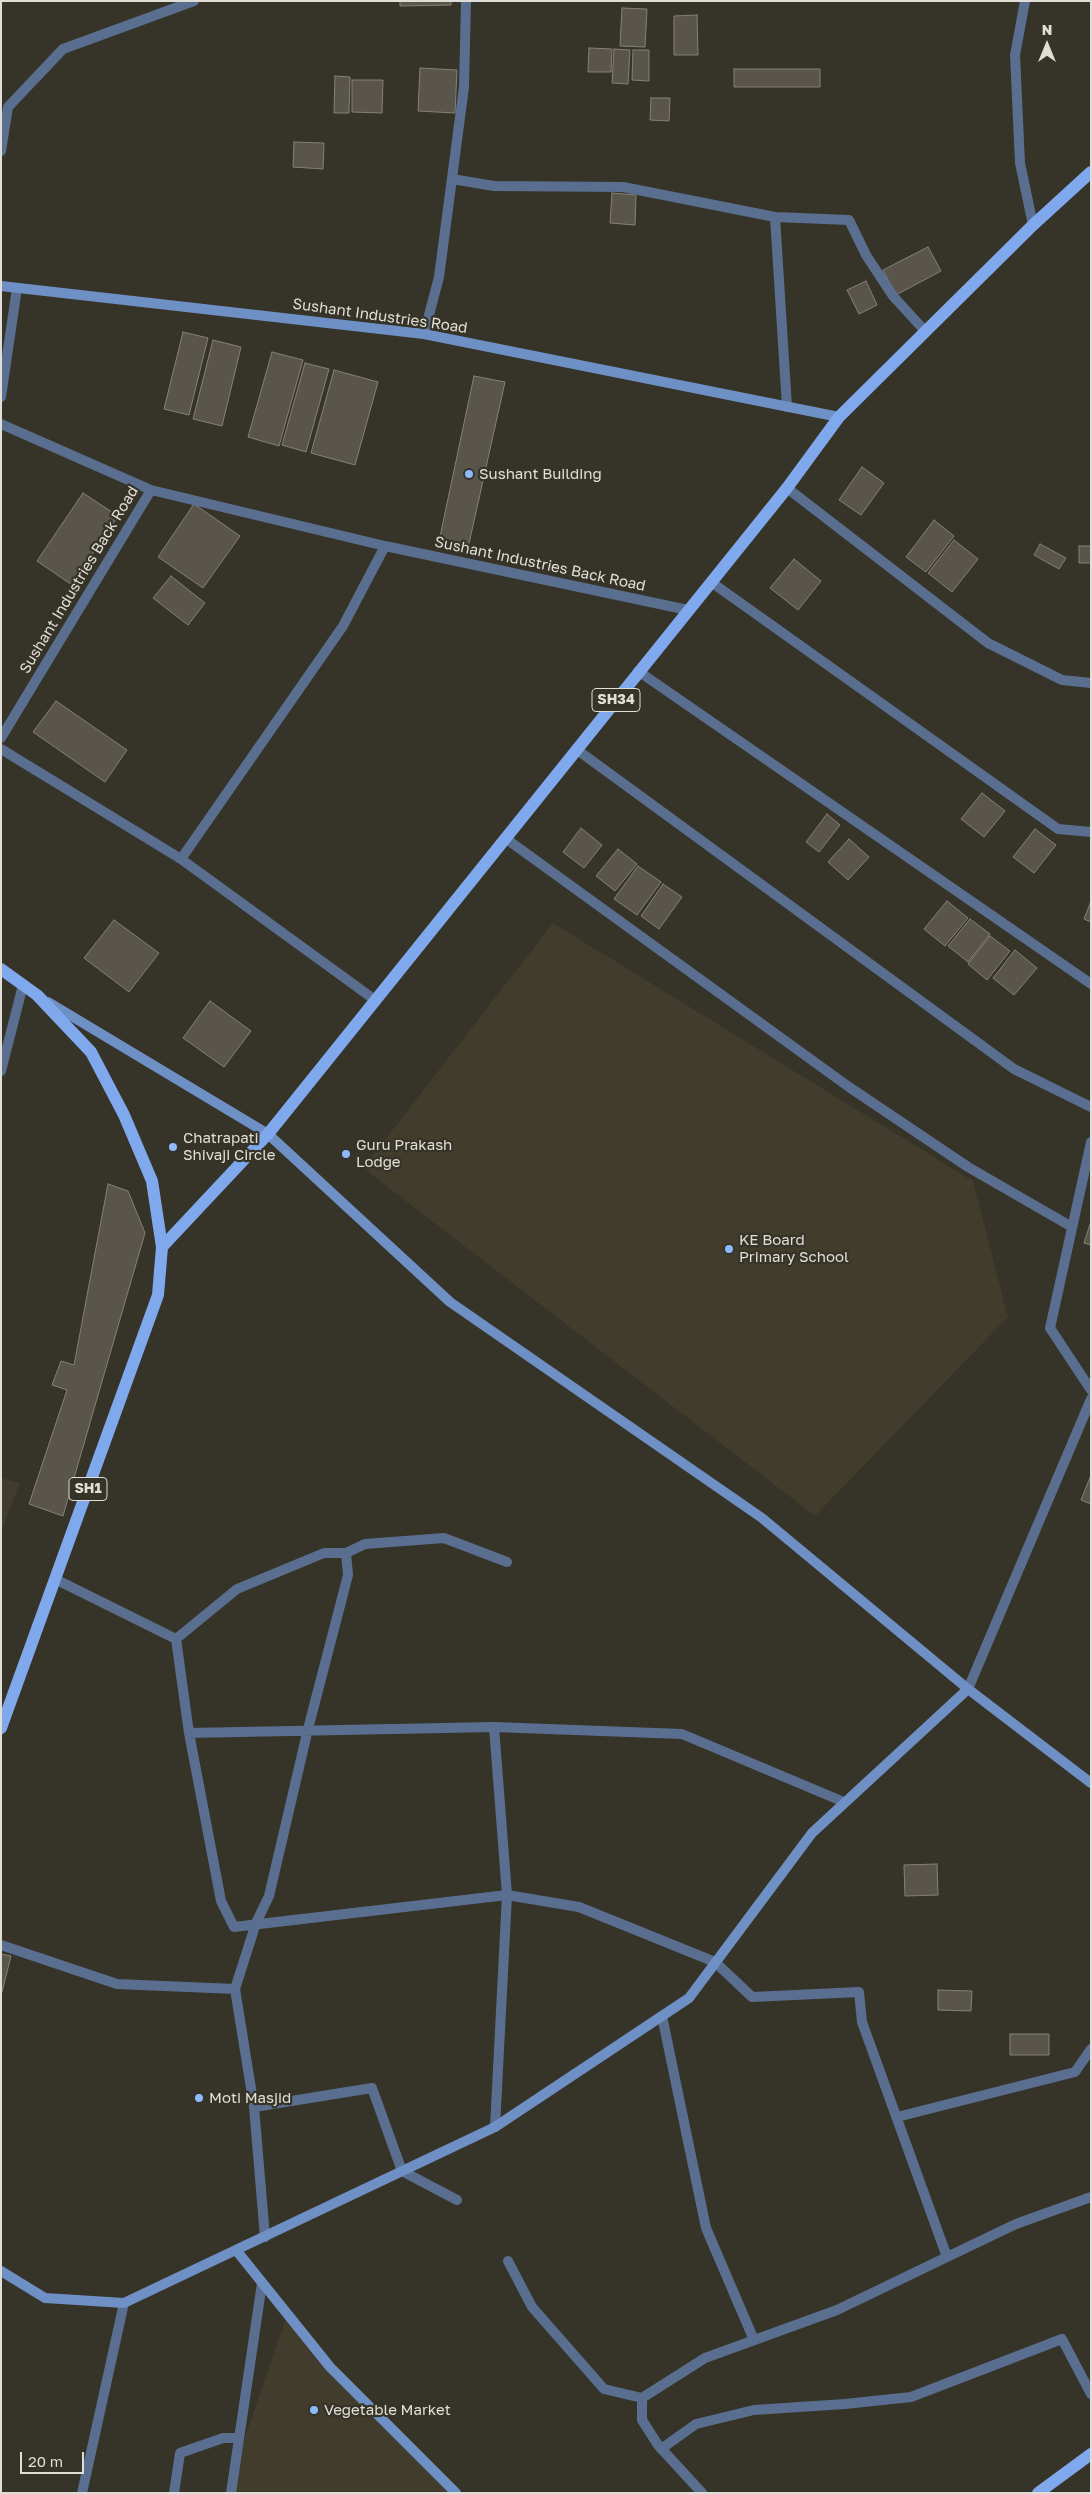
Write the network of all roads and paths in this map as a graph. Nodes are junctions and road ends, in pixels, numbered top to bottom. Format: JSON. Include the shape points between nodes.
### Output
{"nodes":[{"id":1,"x":194,"y":1,"type":"edge"},
{"id":2,"x":466,"y":1,"type":"edge"},
{"id":3,"x":1025,"y":1,"type":"edge"},
{"id":4,"x":1,"y":151,"type":"edge"},
{"id":5,"x":1091,"y":172,"type":"edge"},
{"id":6,"x":452,"y":179,"type":"junction"},
{"id":7,"x":775,"y":218,"type":"junction"},
{"id":8,"x":1033,"y":225,"type":"junction"},
{"id":9,"x":1,"y":286,"type":"edge"},
{"id":10,"x":17,"y":288,"type":"junction"},
{"id":11,"x":925,"y":331,"type":"junction"},
{"id":12,"x":424,"y":334,"type":"junction"},
{"id":13,"x":1,"y":397,"type":"edge"},
{"id":14,"x":787,"y":407,"type":"junction"},
{"id":15,"x":839,"y":417,"type":"junction"},
{"id":16,"x":1,"y":424,"type":"edge"},
{"id":17,"x":787,"y":488,"type":"junction"},
{"id":18,"x":151,"y":490,"type":"junction"},
{"id":19,"x":385,"y":546,"type":"junction"},
{"id":20,"x":711,"y":582,"type":"junction"},
{"id":21,"x":688,"y":610,"type":"junction"},
{"id":22,"x":638,"y":671,"type":"junction"},
{"id":23,"x":1091,"y":683,"type":"edge"},
{"id":24,"x":1,"y":738,"type":"edge"},
{"id":25,"x":1,"y":749,"type":"edge"},
{"id":26,"x":576,"y":749,"type":"junction"},
{"id":27,"x":1091,"y":832,"type":"edge"},
{"id":28,"x":505,"y":838,"type":"junction"},
{"id":29,"x":181,"y":859,"type":"junction"},
{"id":30,"x":1,"y":969,"type":"edge"},
{"id":31,"x":1091,"y":984,"type":"edge"},
{"id":32,"x":23,"y":985,"type":"junction"},
{"id":33,"x":37,"y":995,"type":"junction"},
{"id":34,"x":375,"y":1000,"type":"junction"},
{"id":35,"x":1,"y":1071,"type":"edge"},
{"id":36,"x":1091,"y":1107,"type":"edge"},
{"id":37,"x":268,"y":1134,"type":"junction"},
{"id":38,"x":1091,"y":1142,"type":"edge"},
{"id":39,"x":1072,"y":1227,"type":"junction"},
{"id":40,"x":162,"y":1247,"type":"junction"},
{"id":41,"x":1091,"y":1390,"type":"edge"},
{"id":42,"x":1091,"y":1399,"type":"edge"},
{"id":43,"x":346,"y":1553,"type":"junction"},
{"id":44,"x":507,"y":1562,"type":"dead end"},
{"id":45,"x":55,"y":1579,"type":"junction"},
{"id":46,"x":176,"y":1639,"type":"junction"},
{"id":47,"x":968,"y":1689,"type":"junction"},
{"id":48,"x":494,"y":1727,"type":"junction"},
{"id":49,"x":1,"y":1728,"type":"edge"},
{"id":50,"x":308,"y":1729,"type":"junction"},
{"id":51,"x":189,"y":1732,"type":"junction"},
{"id":52,"x":1091,"y":1782,"type":"edge"},
{"id":53,"x":844,"y":1802,"type":"junction"},
{"id":54,"x":507,"y":1895,"type":"junction"},
{"id":55,"x":256,"y":1923,"type":"junction"},
{"id":56,"x":1,"y":1945,"type":"edge"},
{"id":57,"x":715,"y":1962,"type":"junction"},
{"id":58,"x":235,"y":1989,"type":"junction"},
{"id":59,"x":662,"y":2016,"type":"junction"},
{"id":60,"x":1091,"y":2050,"type":"edge"},
{"id":61,"x":254,"y":2107,"type":"junction"},
{"id":62,"x":897,"y":2117,"type":"junction"},
{"id":63,"x":495,"y":2126,"type":"junction"},
{"id":64,"x":402,"y":2171,"type":"junction"},
{"id":65,"x":1091,"y":2197,"type":"edge"},
{"id":66,"x":457,"y":2200,"type":"dead end"},
{"id":67,"x":265,"y":2236,"type":"junction"},
{"id":68,"x":236,"y":2250,"type":"junction"},
{"id":69,"x":947,"y":2257,"type":"junction"},
{"id":70,"x":508,"y":2261,"type":"dead end"},
{"id":71,"x":1,"y":2271,"type":"edge"},
{"id":72,"x":262,"y":2283,"type":"junction"},
{"id":73,"x":124,"y":2303,"type":"junction"},
{"id":74,"x":754,"y":2340,"type":"junction"},
{"id":75,"x":1091,"y":2394,"type":"edge"},
{"id":76,"x":642,"y":2398,"type":"junction"},
{"id":77,"x":239,"y":2438,"type":"junction"},
{"id":78,"x":661,"y":2449,"type":"junction"},
{"id":79,"x":1091,"y":2454,"type":"edge"},
{"id":80,"x":82,"y":2493,"type":"edge"},
{"id":81,"x":174,"y":2493,"type":"edge"},
{"id":82,"x":231,"y":2493,"type":"edge"},
{"id":83,"x":456,"y":2493,"type":"edge"},
{"id":84,"x":702,"y":2493,"type":"edge"},
{"id":85,"x":1038,"y":2493,"type":"edge"}],
"edges":[{"from":1,"to":4,"type":"street","via":[[63,49],[8,107]]},
{"from":2,"to":6,"type":"street","via":[[464,87]]},
{"from":3,"to":8,"type":"street","via":[[1015,55],[1020,162]]},
{"from":5,"to":8,"type":"main road","number":"SH34"},
{"from":6,"to":7,"type":"street","via":[[494,186],[623,187]]},
{"from":6,"to":12,"type":"street","via":[[439,277]]},
{"from":7,"to":11,"type":"street","via":[[849,220],[866,255],[893,296]]},
{"from":7,"to":14,"type":"street"},
{"from":8,"to":11,"type":"main road","number":"SH34"},
{"from":9,"to":10,"type":"street","name":"Sushant Industries Road"},
{"from":10,"to":12,"type":"street","name":"Sushant Industries Road"},
{"from":10,"to":13,"type":"street"},
{"from":11,"to":15,"type":"main road","number":"SH34"},
{"from":12,"to":14,"type":"street","name":"Sushant Industries Road"},
{"from":14,"to":15,"type":"street","name":"Sushant Industries Road"},
{"from":15,"to":17,"type":"main road","number":"SH34"},
{"from":16,"to":18,"type":"street"},
{"from":17,"to":20,"type":"main road","number":"SH34"},
{"from":17,"to":23,"type":"street","via":[[988,643],[1062,680]]},
{"from":18,"to":19,"type":"street","name":"Sushant Industries Back Road"},
{"from":18,"to":24,"type":"street","name":"Sushant Industries Back Road"},
{"from":19,"to":21,"type":"street","name":"Sushant Industries Back Road"},
{"from":19,"to":29,"type":"street","via":[[343,626]]},
{"from":20,"to":21,"type":"main road","number":"SH34"},
{"from":20,"to":27,"type":"street","via":[[1058,829]]},
{"from":21,"to":22,"type":"main road","number":"SH34"},
{"from":22,"to":26,"type":"main road","number":"SH34"},
{"from":22,"to":31,"type":"street"},
{"from":25,"to":29,"type":"street"},
{"from":26,"to":28,"type":"main road","number":"SH34"},
{"from":26,"to":36,"type":"street","via":[[1014,1069]]},
{"from":28,"to":34,"type":"main road","number":"SH34"},
{"from":28,"to":39,"type":"street","via":[[849,1087],[968,1167]]},
{"from":29,"to":34,"type":"street"},
{"from":30,"to":32,"type":"main road","number":"SH1"},
{"from":32,"to":33,"type":"main road","number":"SH1"},
{"from":32,"to":35,"type":"street"},
{"from":33,"to":37,"type":"street"},
{"from":33,"to":40,"type":"main road","number":"SH1","via":[[91,1052],[124,1116],[152,1181]]},
{"from":34,"to":37,"type":"main road","number":"SH34"},
{"from":37,"to":40,"type":"main road","number":"SH34"},
{"from":37,"to":47,"type":"street","via":[[450,1302],[762,1518]]},
{"from":38,"to":39,"type":"street"},
{"from":39,"to":41,"type":"street","via":[[1050,1328]]},
{"from":40,"to":45,"type":"main road","number":"SH1","via":[[158,1295]]},
{"from":42,"to":47,"type":"street"},
{"from":43,"to":44,"type":"street","via":[[365,1544],[444,1538]]},
{"from":43,"to":46,"type":"street","via":[[324,1553],[237,1589]]},
{"from":43,"to":50,"type":"street","via":[[348,1575]]},
{"from":45,"to":46,"type":"street"},
{"from":45,"to":49,"type":"main road","number":"SH1"},
{"from":46,"to":51,"type":"street"},
{"from":47,"to":52,"type":"street"},
{"from":47,"to":53,"type":"street"},
{"from":48,"to":50,"type":"street"},
{"from":48,"to":53,"type":"street","via":[[682,1734]]},
{"from":48,"to":54,"type":"street"},
{"from":50,"to":51,"type":"street"},
{"from":50,"to":55,"type":"street","via":[[269,1896]]},
{"from":51,"to":55,"type":"street","via":[[221,1901],[234,1927]]},
{"from":53,"to":57,"type":"street","via":[[812,1832]]},
{"from":54,"to":55,"type":"street"},
{"from":54,"to":57,"type":"street","via":[[578,1907]]},
{"from":54,"to":63,"type":"street"},
{"from":55,"to":58,"type":"street"},
{"from":56,"to":58,"type":"street","via":[[117,1984]]},
{"from":57,"to":59,"type":"street","via":[[689,1998]]},
{"from":57,"to":62,"type":"street","via":[[752,1997],[859,1992],[862,2022]]},
{"from":58,"to":61,"type":"street"},
{"from":59,"to":63,"type":"street"},
{"from":59,"to":74,"type":"street","via":[[706,2228]]},
{"from":60,"to":62,"type":"street","via":[[1074,2072]]},
{"from":61,"to":64,"type":"street","via":[[372,2088]]},
{"from":61,"to":67,"type":"street"},
{"from":62,"to":69,"type":"street"},
{"from":63,"to":64,"type":"street"},
{"from":64,"to":66,"type":"street"},
{"from":64,"to":67,"type":"street"},
{"from":65,"to":69,"type":"street","via":[[1016,2224]]},
{"from":67,"to":68,"type":"street"},
{"from":68,"to":72,"type":"street"},
{"from":68,"to":73,"type":"street"},
{"from":69,"to":74,"type":"street","via":[[836,2310]]},
{"from":70,"to":76,"type":"street","via":[[532,2307],[604,2389]]},
{"from":71,"to":73,"type":"street","via":[[45,2298]]},
{"from":72,"to":77,"type":"street"},
{"from":72,"to":83,"type":"street","via":[[330,2367]]},
{"from":73,"to":80,"type":"street"},
{"from":74,"to":76,"type":"street","via":[[706,2358]]},
{"from":75,"to":78,"type":"street","via":[[1062,2339],[911,2397],[754,2410],[696,2424]]},
{"from":76,"to":78,"type":"street","via":[[642,2420]]},
{"from":77,"to":81,"type":"street","via":[[222,2438],[180,2453]]},
{"from":77,"to":82,"type":"street"},
{"from":78,"to":84,"type":"street"},
{"from":79,"to":85,"type":"main road"}]}
